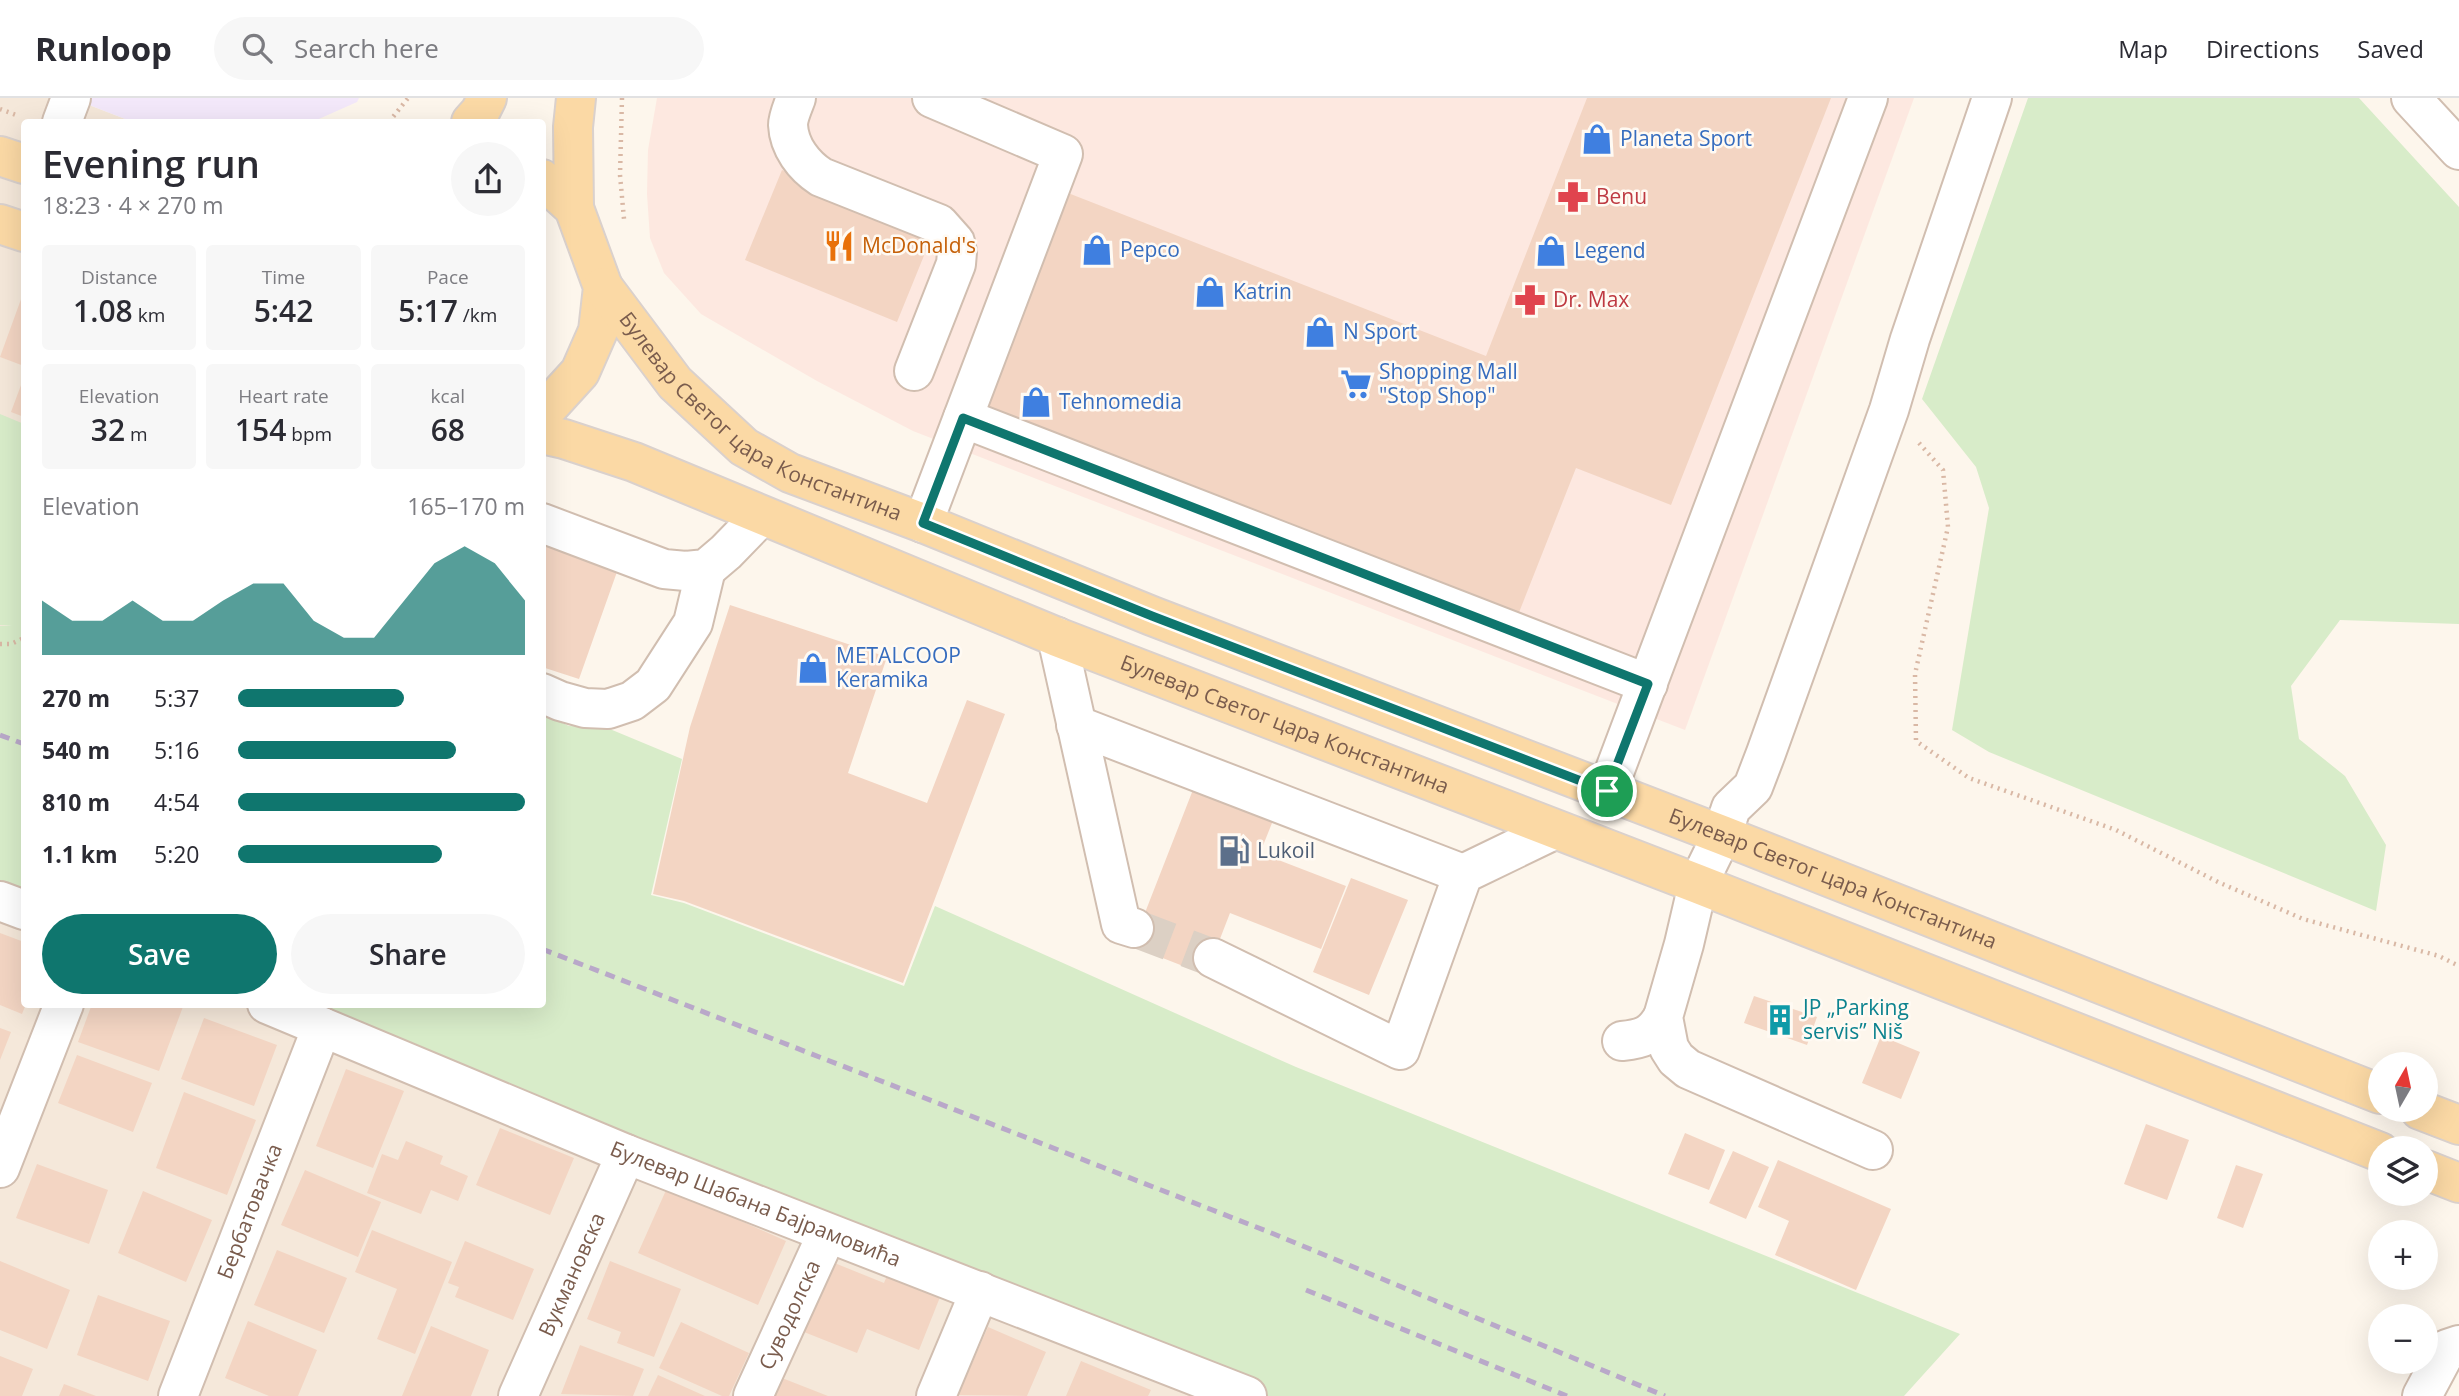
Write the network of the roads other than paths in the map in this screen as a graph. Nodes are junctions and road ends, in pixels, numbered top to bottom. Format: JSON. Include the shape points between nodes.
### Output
{"nodes":[{"id":1,"x":71,"y":98,"type":"edge"},
{"id":2,"x":487,"y":98,"type":"edge"},
{"id":3,"x":576,"y":98,"type":"edge"},
{"id":4,"x":932,"y":98,"type":"edge"},
{"id":5,"x":1868,"y":98,"type":"edge"},
{"id":6,"x":1993,"y":98,"type":"edge"},
{"id":7,"x":2411,"y":98,"type":"edge"},
{"id":8,"x":792,"y":111,"type":"edge"},
{"id":9,"x":63,"y":119,"type":"edge"},
{"id":10,"x":474,"y":119,"type":"edge"},
{"id":11,"x":2459,"y":150,"type":"edge"},
{"id":12,"x":0,"y":156,"type":"edge"},
{"id":13,"x":21,"y":163,"type":"edge"},
{"id":14,"x":546,"y":183,"type":"edge"},
{"id":15,"x":574,"y":208,"type":"junction"},
{"id":16,"x":0,"y":224,"type":"edge"},
{"id":17,"x":21,"y":231,"type":"edge"},
{"id":18,"x":603,"y":287,"type":"junction"},
{"id":19,"x":914,"y":371,"type":"dead end"},
{"id":20,"x":546,"y":408,"type":"edge"},
{"id":21,"x":963,"y":418,"type":"junction"},
{"id":22,"x":546,"y":435,"type":"edge"},
{"id":23,"x":761,"y":516,"type":"junction"},
{"id":24,"x":923,"y":523,"type":"junction"},
{"id":25,"x":546,"y":525,"type":"edge"},
{"id":26,"x":706,"y":569,"type":"junction"},
{"id":27,"x":1056,"y":636,"type":"junction"},
{"id":28,"x":1648,"y":684,"type":"junction"},
{"id":29,"x":546,"y":696,"type":"edge"},
{"id":30,"x":1076,"y":724,"type":"junction"},
{"id":31,"x":1607,"y":791,"type":"junction"},
{"id":32,"x":1554,"y":830,"type":"junction"},
{"id":33,"x":1722,"y":835,"type":"junction"},
{"id":34,"x":1463,"y":874,"type":"junction"},
{"id":35,"x":1698,"y":884,"type":"junction"},
{"id":36,"x":0,"y":901,"type":"edge"},
{"id":37,"x":21,"y":909,"type":"edge"},
{"id":38,"x":1134,"y":928,"type":"tunnel mouth"},
{"id":39,"x":1213,"y":958,"type":"tunnel mouth"},
{"id":40,"x":62,"y":1008,"type":"edge"},
{"id":41,"x":277,"y":1008,"type":"edge"},
{"id":42,"x":1663,"y":1017,"type":"junction"},
{"id":43,"x":322,"y":1027,"type":"junction"},
{"id":44,"x":1622,"y":1041,"type":"dead end"},
{"id":45,"x":2368,"y":1089,"type":"edge"},
{"id":46,"x":2438,"y":1117,"type":"edge"},
{"id":47,"x":2459,"y":1125,"type":"edge"},
{"id":48,"x":2368,"y":1147,"type":"edge"},
{"id":49,"x":1873,"y":1150,"type":"dead end"},
{"id":50,"x":626,"y":1154,"type":"junction"},
{"id":51,"x":0,"y":1168,"type":"edge"},
{"id":52,"x":2438,"y":1175,"type":"edge"},
{"id":53,"x":2459,"y":1183,"type":"edge"},
{"id":54,"x":827,"y":1234,"type":"junction"},
{"id":55,"x":980,"y":1291,"type":"junction"},
{"id":56,"x":2459,"y":1345,"type":"edge"},
{"id":57,"x":178,"y":1396,"type":"edge"},
{"id":58,"x":517,"y":1396,"type":"edge"},
{"id":59,"x":753,"y":1396,"type":"edge"},
{"id":60,"x":936,"y":1396,"type":"edge"},
{"id":61,"x":1247,"y":1396,"type":"edge"},
{"id":62,"x":2422,"y":1396,"type":"edge"}],
"edges":[{"from":1,"to":9,"type":"street"},
{"from":2,"to":10,"type":"main road"},
{"from":3,"to":15,"type":"main road"},
{"from":4,"to":21,"type":"street","via":[[1063,154]]},
{"from":5,"to":28,"type":"street"},
{"from":6,"to":33,"type":"street","via":[[1889,410],[1766,753],[1753,787],[1731,808]]},
{"from":7,"to":11,"type":"street"},
{"from":8,"to":19,"type":"street","via":[[798,154],[812,171],[939,224],[955,242],[956,264]]},
{"from":12,"to":13,"type":"main road"},
{"from":14,"to":15,"type":"main road"},
{"from":15,"to":18,"type":"main road"},
{"from":16,"to":17,"type":"main road"},
{"from":18,"to":20,"type":"main road","via":[[598,331],[580,372]]},
{"from":18,"to":24,"type":"main road","name":"Булевар Светог цара Константина","via":[[667,374],[744,447],[790,473]]},
{"from":21,"to":24,"type":"street"},
{"from":21,"to":28,"type":"street"},
{"from":22,"to":23,"type":"main road","name":"Булевар Светог цара Константина","via":[[634,462]]},
{"from":23,"to":26,"type":"street"},
{"from":23,"to":27,"type":"main road","name":"Булевар Светог цара Константина"},
{"from":24,"to":31,"type":"main road","name":"Булевар Светог цара Константина"},
{"from":25,"to":26,"type":"street","via":[[664,569]]},
{"from":26,"to":29,"type":"street","via":[[692,623],[653,685],[632,701],[608,709],[585,708]]},
{"from":27,"to":30,"type":"street"},
{"from":27,"to":32,"type":"main road","name":"Булевар Светог цара Константина"},
{"from":28,"to":31,"type":"street"},
{"from":30,"to":34,"type":"street"},
{"from":30,"to":38,"type":"street","via":[[1121,924]]},
{"from":31,"to":33,"type":"main road","name":"Булевар Светог цара Константина"},
{"from":32,"to":34,"type":"street"},
{"from":32,"to":35,"type":"main road","name":"Булевар Светог цара Константина"},
{"from":33,"to":35,"type":"street"},
{"from":33,"to":45,"type":"main road","name":"Булевар Светог цара Константина"},
{"from":34,"to":39,"type":"street","via":[[1400,1050]]},
{"from":35,"to":42,"type":"street"},
{"from":35,"to":48,"type":"main road","name":"Булевар Светог цара Константина"},
{"from":36,"to":37,"type":"street"},
{"from":40,"to":51,"type":"street"},
{"from":41,"to":43,"type":"street","name":"Булевар Шабана Бајрамовића"},
{"from":42,"to":44,"type":"street","via":[[1656,1030],[1643,1039]]},
{"from":42,"to":49,"type":"street","via":[[1669,1048],[1688,1069]]},
{"from":43,"to":50,"type":"street","name":"Булевар Шабана Бајрамовића"},
{"from":43,"to":57,"type":"street","name":"Бербатовачка"},
{"from":46,"to":47,"type":"main road"},
{"from":50,"to":54,"type":"street","name":"Булевар Шабана Бајрамовића"},
{"from":50,"to":58,"type":"street","name":"Вукмановска"},
{"from":52,"to":53,"type":"main road"},
{"from":54,"to":55,"type":"street","name":"Булевар Шабана Бајрамовића"},
{"from":54,"to":59,"type":"street","name":"Суводолска"},
{"from":55,"to":60,"type":"street"},
{"from":55,"to":61,"type":"street","name":"Булевар Шабана Бајрамовића"},
{"from":56,"to":62,"type":"street","via":[[2448,1349]]}]}
